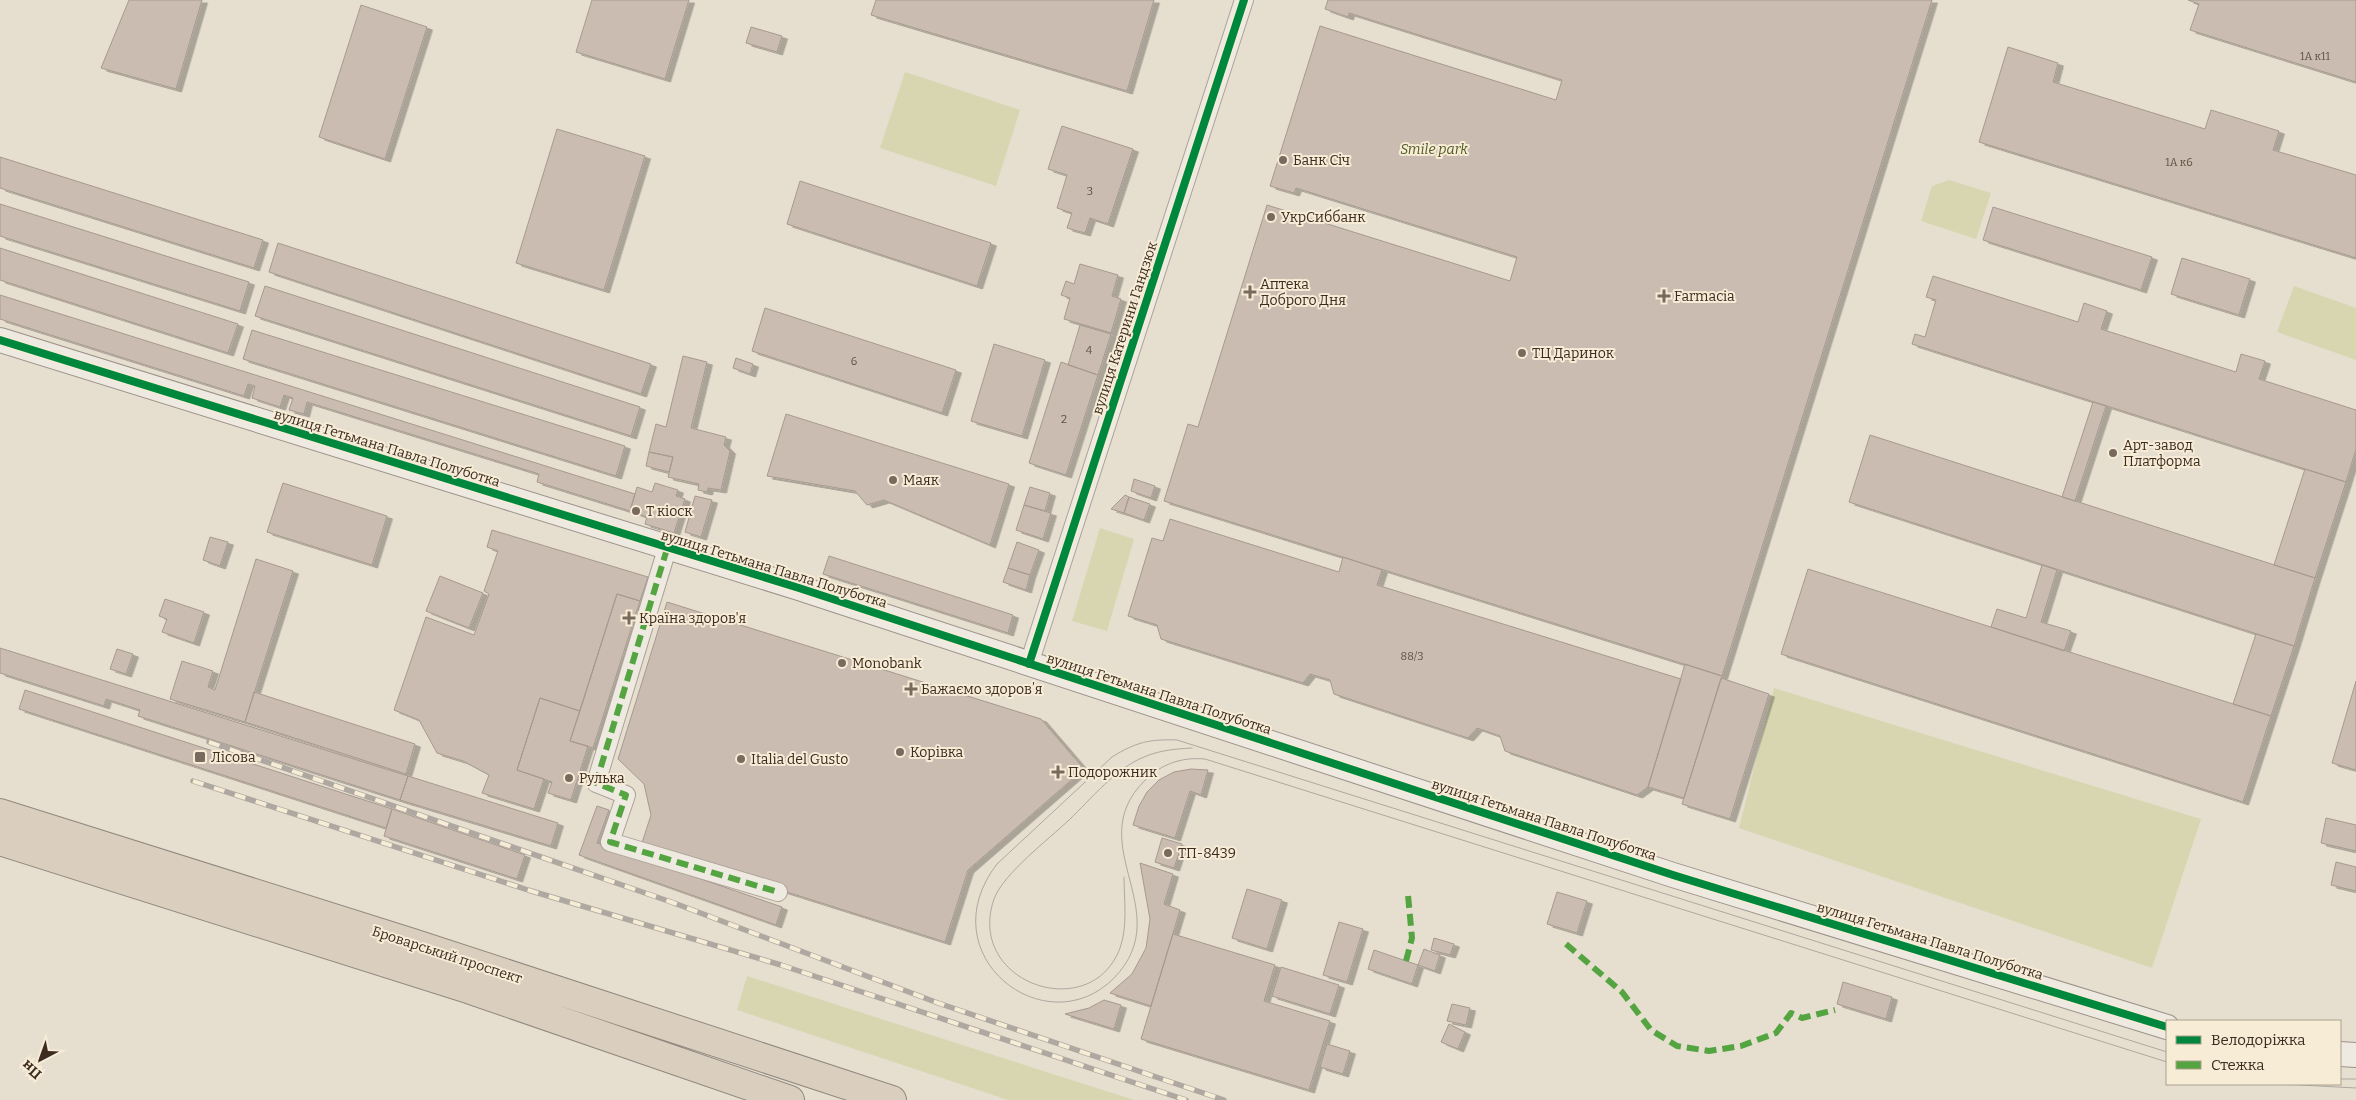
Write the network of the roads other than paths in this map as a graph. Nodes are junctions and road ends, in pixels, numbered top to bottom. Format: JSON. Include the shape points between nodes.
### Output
{"nodes":[{"id":1,"x":1244,"y":0,"type":"edge"},
{"id":2,"x":0,"y":340,"type":"edge"},
{"id":3,"x":667,"y":548,"type":"junction"},
{"id":4,"x":1028,"y":664,"type":"junction"},
{"id":5,"x":0,"y":813,"type":"edge"},
{"id":6,"x":0,"y":840,"type":"edge"},
{"id":7,"x":778,"y":892,"type":"dead end"},
{"id":8,"x":2166,"y":1027,"type":"edge"},
{"id":9,"x":2341,"y":1054,"type":"edge"},
{"id":10,"x":2356,"y":1055,"type":"edge"},
{"id":11,"x":790,"y":1100,"type":"edge"},
{"id":12,"x":892,"y":1100,"type":"edge"}],
"edges":[{"from":1,"to":4,"type":"street","name":"вулиця Катерини Гандзюк"},
{"from":2,"to":3,"type":"street","name":"вулиця Гетьмана Павла Полуботка"},
{"from":3,"to":4,"type":"street","name":"вулиця Гетьмана Павла Полуботка"},
{"from":3,"to":7,"type":"street","via":[[596,784],[626,795],[610,842]]},
{"from":4,"to":8,"type":"street","name":"вулиця Гетьмана Павла Полуботка","via":[[1673,875]]},
{"from":5,"to":12,"type":"highway","name":"Броварський проспект","via":[[422,946]]},
{"from":6,"to":11,"type":"highway","name":"Броварський проспект","via":[[468,989]]},
{"from":9,"to":10,"type":"street"}]}
